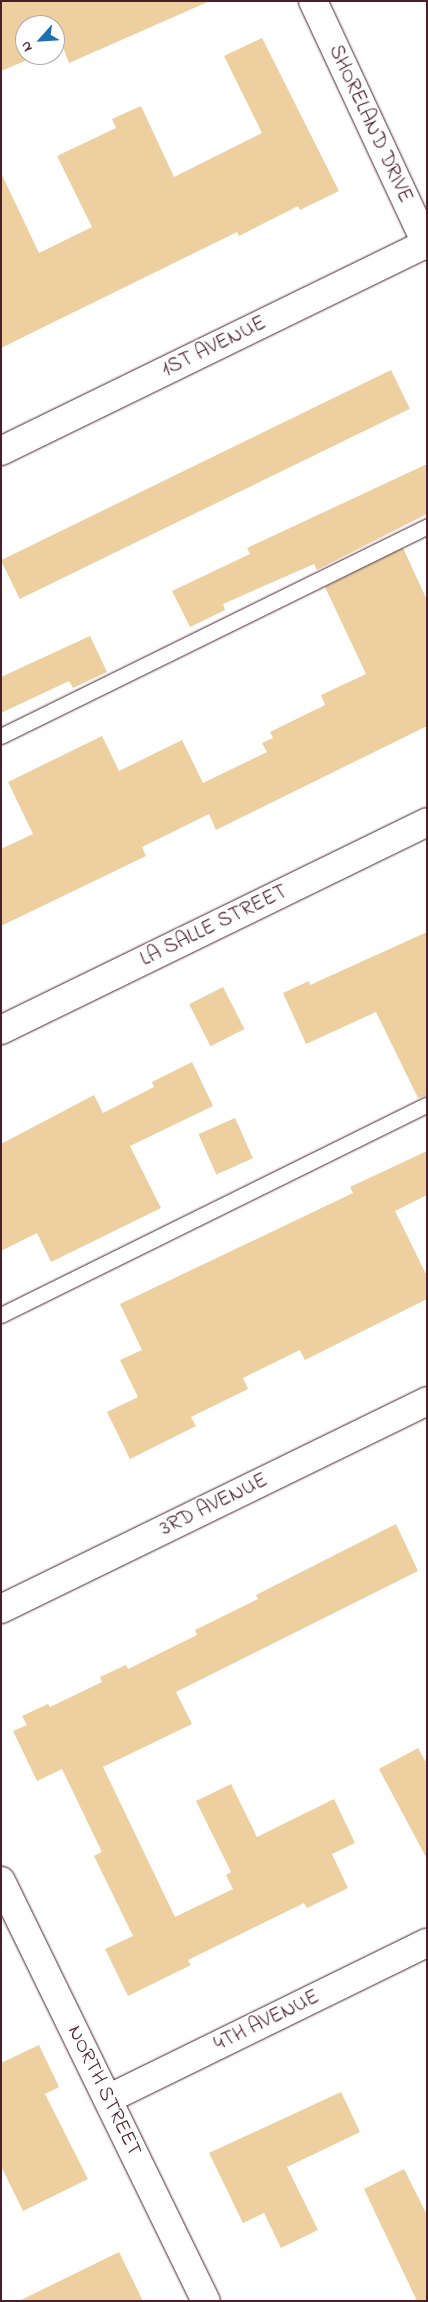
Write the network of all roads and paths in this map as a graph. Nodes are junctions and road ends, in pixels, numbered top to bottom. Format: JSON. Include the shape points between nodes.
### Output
{"nodes":[{"id":1,"x":312,"y":1,"type":"edge"},
{"id":2,"x":426,"y":244,"type":"edge"},
{"id":3,"x":1,"y":451,"type":"edge"},
{"id":4,"x":427,"y":526,"type":"edge"},
{"id":5,"x":1,"y":736,"type":"edge"},
{"id":6,"x":427,"y":822,"type":"edge"},
{"id":7,"x":1,"y":1030,"type":"edge"},
{"id":8,"x":427,"y":1104,"type":"edge"},
{"id":9,"x":1,"y":1315,"type":"edge"},
{"id":10,"x":427,"y":1401,"type":"edge"},
{"id":11,"x":1,"y":1609,"type":"edge"},
{"id":12,"x":1,"y":1881,"type":"edge"},
{"id":13,"x":427,"y":1943,"type":"edge"},
{"id":14,"x":108,"y":2099,"type":"junction"},
{"id":15,"x":206,"y":2301,"type":"edge"}],
"edges":[{"from":1,"to":2,"type":"street","name":"SHORELAND DRIVE"},
{"from":2,"to":3,"type":"street","name":"1ST AVENUE"},
{"from":4,"to":5,"type":"lane"},
{"from":6,"to":7,"type":"street","name":"LA SALLE STREET"},
{"from":8,"to":9,"type":"lane"},
{"from":10,"to":11,"type":"street","name":"3RD AVENUE"},
{"from":12,"to":14,"type":"street","name":"NORTH STREET"},
{"from":13,"to":14,"type":"street","name":"4TH AVENUE"},
{"from":14,"to":15,"type":"street","name":"NORTH STREET"}]}
